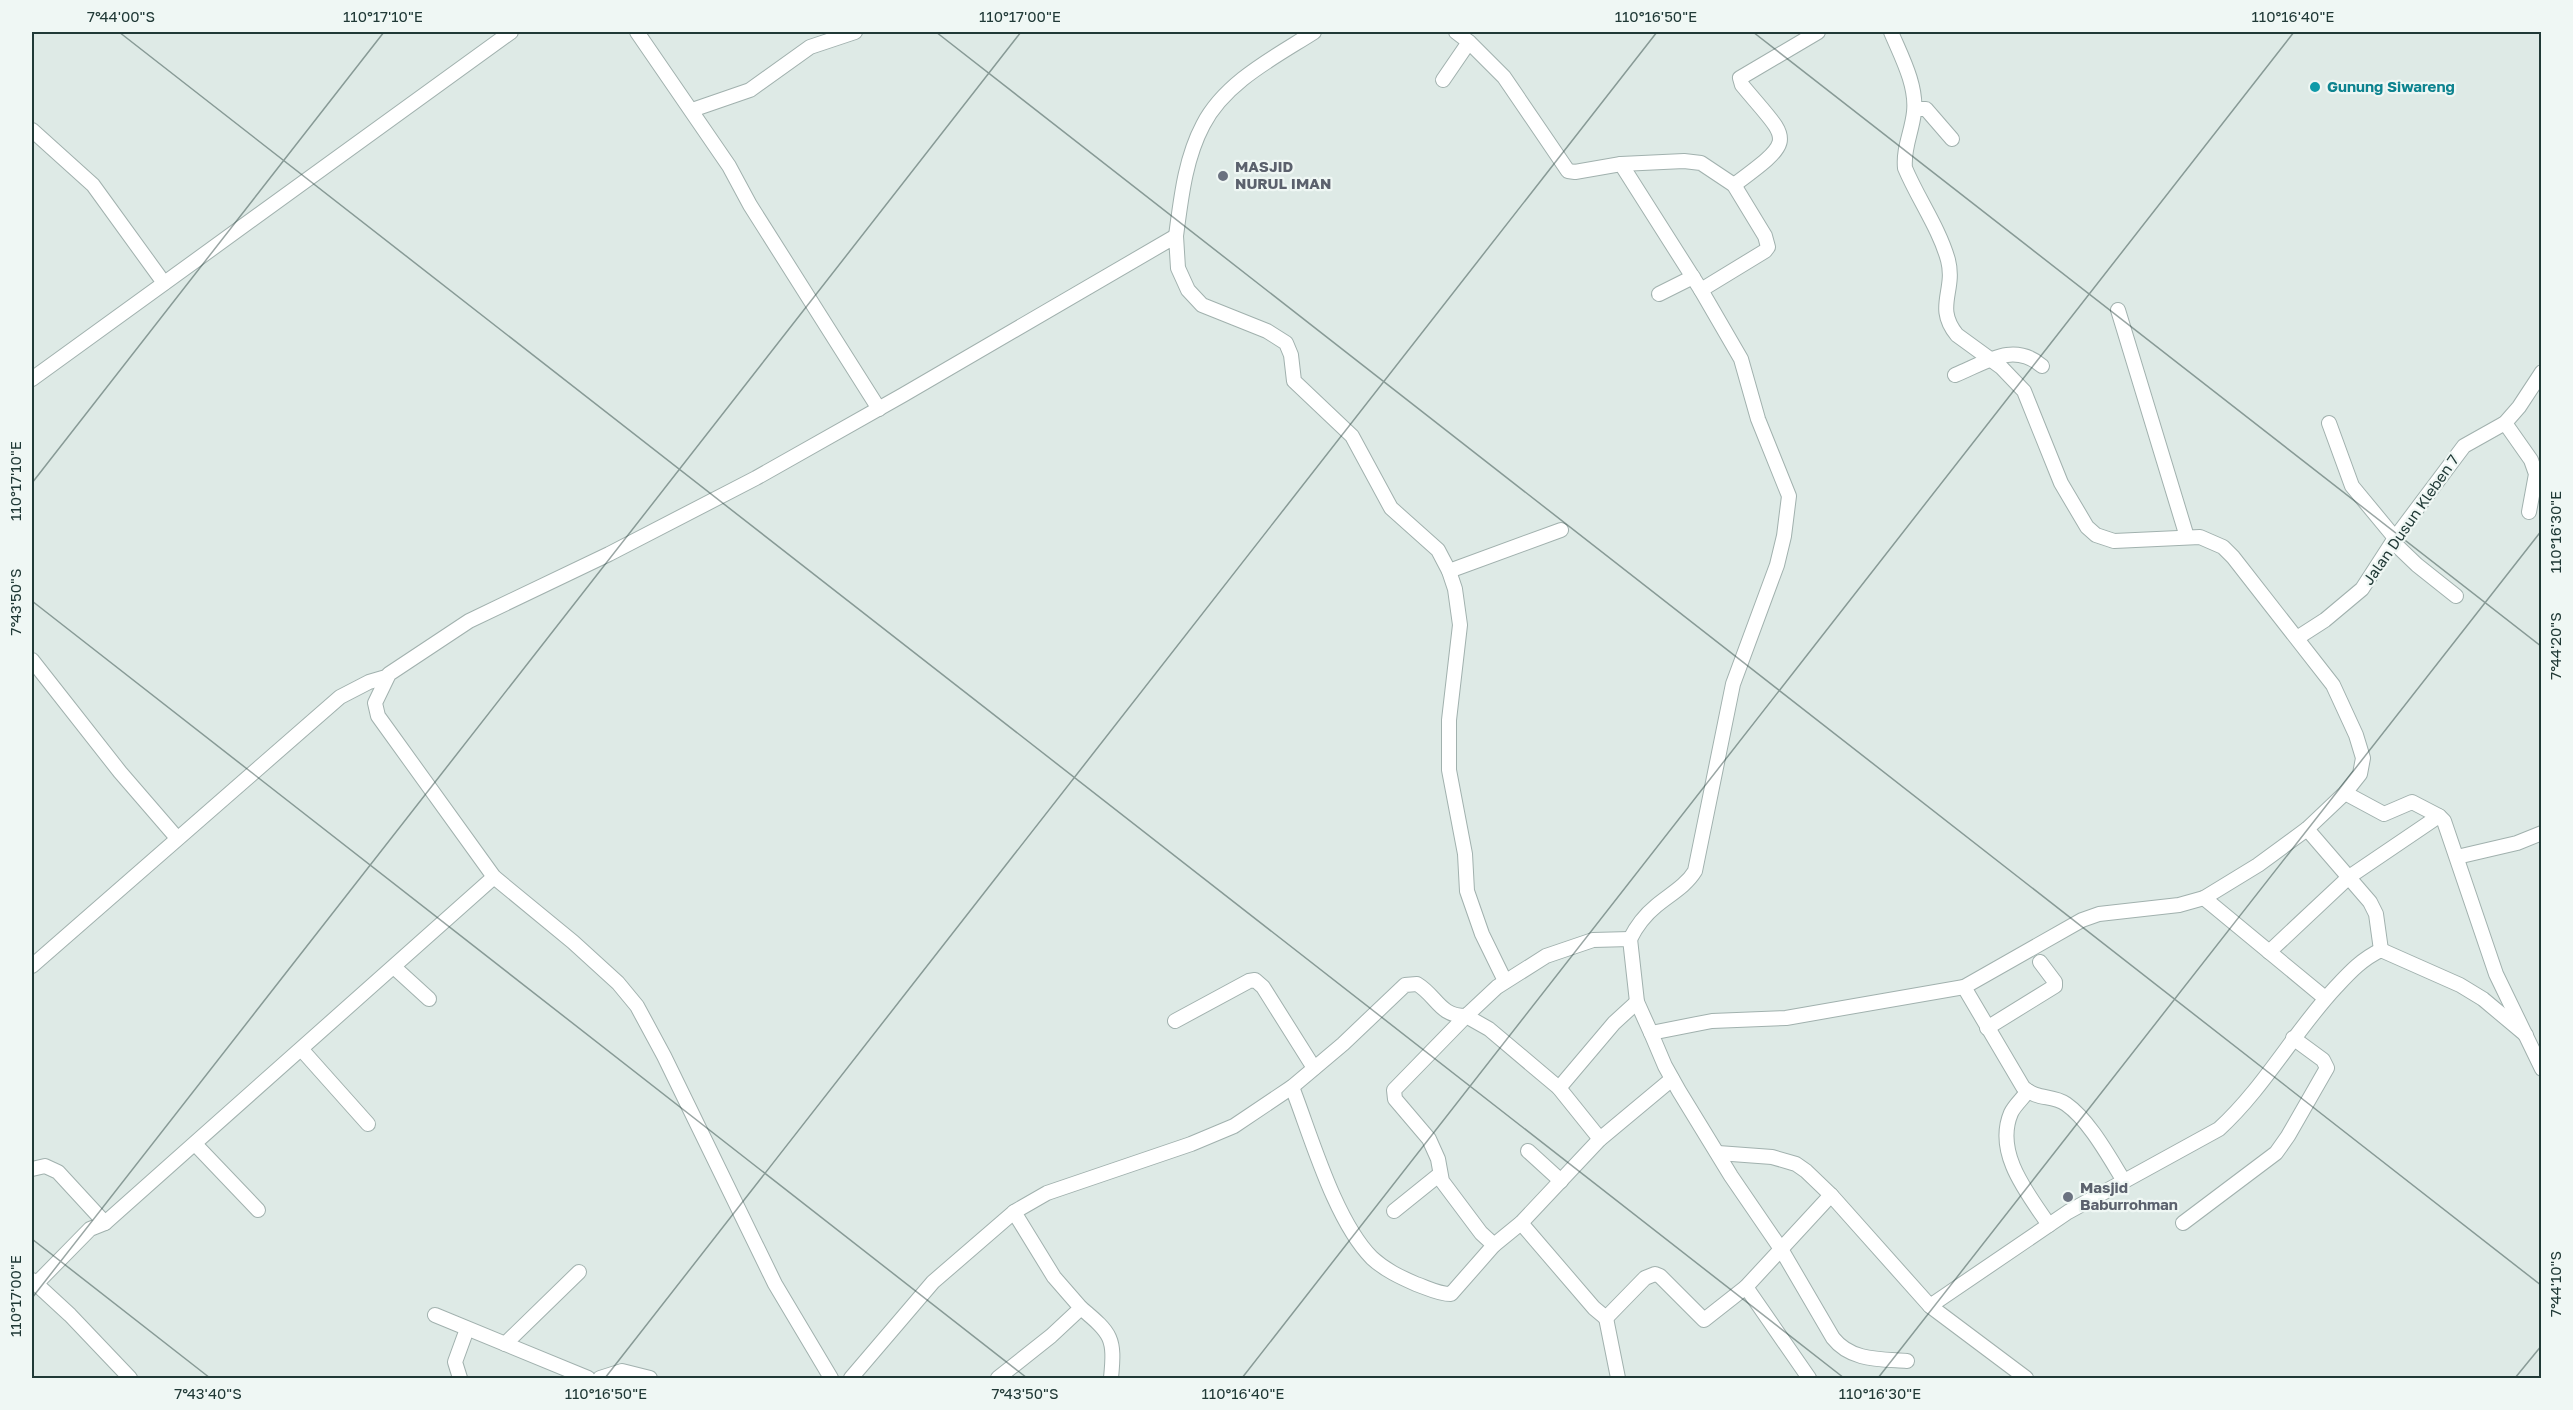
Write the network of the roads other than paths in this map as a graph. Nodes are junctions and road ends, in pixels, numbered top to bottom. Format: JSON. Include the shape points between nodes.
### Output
{"nodes":[{"id":1,"x":511,"y":32,"type":"edge"},
{"id":2,"x":637,"y":32,"type":"edge"},
{"id":3,"x":855,"y":32,"type":"edge"},
{"id":4,"x":1314,"y":32,"type":"edge"},
{"id":5,"x":1456,"y":32,"type":"edge"},
{"id":6,"x":1818,"y":32,"type":"edge"},
{"id":7,"x":1891,"y":32,"type":"edge"},
{"id":8,"x":1469,"y":42,"type":"junction"},
{"id":9,"x":1443,"y":80,"type":"dead end"},
{"id":10,"x":1915,"y":109,"type":"junction"},
{"id":11,"x":693,"y":110,"type":"junction"},
{"id":12,"x":32,"y":130,"type":"edge"},
{"id":13,"x":1952,"y":139,"type":"dead end"},
{"id":14,"x":1621,"y":164,"type":"junction"},
{"id":15,"x":1734,"y":185,"type":"junction"},
{"id":16,"x":1176,"y":236,"type":"junction"},
{"id":17,"x":1693,"y":277,"type":"junction"},
{"id":18,"x":164,"y":283,"type":"junction"},
{"id":19,"x":1701,"y":290,"type":"junction"},
{"id":20,"x":1659,"y":294,"type":"dead end"},
{"id":21,"x":2118,"y":310,"type":"dead end"},
{"id":22,"x":1991,"y":359,"type":"junction"},
{"id":23,"x":2042,"y":366,"type":"dead end"},
{"id":24,"x":2541,"y":372,"type":"edge"},
{"id":25,"x":1955,"y":375,"type":"dead end"},
{"id":26,"x":32,"y":379,"type":"edge"},
{"id":27,"x":879,"y":409,"type":"junction"},
{"id":28,"x":2329,"y":423,"type":"dead end"},
{"id":29,"x":2505,"y":423,"type":"junction"},
{"id":30,"x":2529,"y":512,"type":"dead end"},
{"id":31,"x":1562,"y":530,"type":"dead end"},
{"id":32,"x":2187,"y":537,"type":"junction"},
{"id":33,"x":2394,"y":540,"type":"junction"},
{"id":34,"x":1449,"y":571,"type":"junction"},
{"id":35,"x":2456,"y":596,"type":"dead end"},
{"id":36,"x":2297,"y":638,"type":"junction"},
{"id":37,"x":34,"y":669,"type":"edge"},
{"id":38,"x":387,"y":676,"type":"junction"},
{"id":39,"x":354,"y":689,"type":"junction"},
{"id":40,"x":375,"y":703,"type":"junction"},
{"id":41,"x":2345,"y":793,"type":"junction"},
{"id":42,"x":2439,"y":816,"type":"junction"},
{"id":43,"x":2307,"y":829,"type":"junction"},
{"id":44,"x":177,"y":838,"type":"junction"},
{"id":45,"x":2537,"y":838,"type":"edge"},
{"id":46,"x":2457,"y":857,"type":"junction"},
{"id":47,"x":494,"y":877,"type":"junction"},
{"id":48,"x":2349,"y":878,"type":"junction"},
{"id":49,"x":2204,"y":898,"type":"junction"},
{"id":50,"x":1630,"y":939,"type":"junction"},
{"id":51,"x":2381,"y":950,"type":"junction"},
{"id":52,"x":2270,"y":952,"type":"junction"},
{"id":53,"x":2040,"y":962,"type":"dead end"},
{"id":54,"x":32,"y":966,"type":"edge"},
{"id":55,"x":395,"y":968,"type":"junction"},
{"id":56,"x":1505,"y":981,"type":"junction"},
{"id":57,"x":1964,"y":987,"type":"junction"},
{"id":58,"x":2503,"y":989,"type":"junction"},
{"id":59,"x":2325,"y":998,"type":"junction"},
{"id":60,"x":429,"y":999,"type":"dead end"},
{"id":61,"x":2483,"y":999,"type":"junction"},
{"id":62,"x":1636,"y":1002,"type":"junction"},
{"id":63,"x":1466,"y":1016,"type":"junction"},
{"id":64,"x":1175,"y":1021,"type":"dead end"},
{"id":65,"x":1987,"y":1028,"type":"junction"},
{"id":66,"x":1651,"y":1033,"type":"junction"},
{"id":67,"x":2526,"y":1035,"type":"junction"},
{"id":68,"x":2293,"y":1038,"type":"junction"},
{"id":69,"x":302,"y":1050,"type":"junction"},
{"id":70,"x":1314,"y":1068,"type":"junction"},
{"id":71,"x":2541,"y":1069,"type":"edge"},
{"id":72,"x":1672,"y":1079,"type":"junction"},
{"id":73,"x":1292,"y":1087,"type":"junction"},
{"id":74,"x":1559,"y":1088,"type":"junction"},
{"id":75,"x":2028,"y":1091,"type":"junction"},
{"id":76,"x":368,"y":1124,"type":"dead end"},
{"id":77,"x":1600,"y":1139,"type":"junction"},
{"id":78,"x":195,"y":1144,"type":"junction"},
{"id":79,"x":1528,"y":1150,"type":"dead end"},
{"id":80,"x":1718,"y":1154,"type":"junction"},
{"id":81,"x":32,"y":1169,"type":"edge"},
{"id":82,"x":1440,"y":1174,"type":"junction"},
{"id":83,"x":1561,"y":1181,"type":"junction"},
{"id":84,"x":2124,"y":1181,"type":"junction"},
{"id":85,"x":1831,"y":1195,"type":"junction"},
{"id":86,"x":258,"y":1210,"type":"dead end"},
{"id":87,"x":1394,"y":1211,"type":"dead end"},
{"id":88,"x":1014,"y":1212,"type":"junction"},
{"id":89,"x":105,"y":1223,"type":"junction"},
{"id":90,"x":1521,"y":1223,"type":"junction"},
{"id":91,"x":2183,"y":1223,"type":"dead end"},
{"id":92,"x":2049,"y":1225,"type":"junction"},
{"id":93,"x":1494,"y":1245,"type":"junction"},
{"id":94,"x":1781,"y":1249,"type":"junction"},
{"id":95,"x":579,"y":1272,"type":"dead end"},
{"id":96,"x":34,"y":1282,"type":"edge"},
{"id":97,"x":1746,"y":1287,"type":"junction"},
{"id":98,"x":1930,"y":1306,"type":"junction"},
{"id":99,"x":1081,"y":1308,"type":"junction"},
{"id":100,"x":435,"y":1316,"type":"dead end"},
{"id":101,"x":1606,"y":1318,"type":"junction"},
{"id":102,"x":467,"y":1329,"type":"junction"},
{"id":103,"x":505,"y":1344,"type":"junction"},
{"id":104,"x":1906,"y":1361,"type":"dead end"},
{"id":105,"x":130,"y":1378,"type":"edge"},
{"id":106,"x":460,"y":1378,"type":"edge"},
{"id":107,"x":588,"y":1378,"type":"edge"},
{"id":108,"x":600,"y":1378,"type":"edge"},
{"id":109,"x":650,"y":1378,"type":"edge"},
{"id":110,"x":831,"y":1378,"type":"edge"},
{"id":111,"x":851,"y":1378,"type":"edge"},
{"id":112,"x":998,"y":1378,"type":"edge"},
{"id":113,"x":1111,"y":1378,"type":"edge"},
{"id":114,"x":1618,"y":1378,"type":"edge"},
{"id":115,"x":1809,"y":1378,"type":"edge"},
{"id":116,"x":2026,"y":1378,"type":"edge"}],
"edges":[{"from":1,"to":18,"type":"street"},
{"from":2,"to":11,"type":"street"},
{"from":3,"to":11,"type":"street","via":[[810,47],[750,90]]},
{"from":4,"to":16,"type":"street","via":[[1242,81],[1211,112],[1194,145]]},
{"from":5,"to":8,"type":"street"},
{"from":6,"to":15,"type":"street","via":[[1740,78],[1781,138],[1771,157]]},
{"from":7,"to":10,"type":"street","via":[[1909,77]]},
{"from":8,"to":9,"type":"street"},
{"from":8,"to":14,"type":"street","via":[[1504,77],[1564,168],[1575,172]]},
{"from":10,"to":13,"type":"street","via":[[1926,109]]},
{"from":10,"to":22,"type":"street","via":[[1905,168],[1947,259],[1947,320],[1957,335]]},
{"from":11,"to":27,"type":"street"},
{"from":12,"to":18,"type":"street","via":[[93,185]]},
{"from":14,"to":15,"type":"street","via":[[1694,162],[1708,166]]},
{"from":14,"to":17,"type":"street"},
{"from":15,"to":19,"type":"street","via":[[1765,236],[1768,248]]},
{"from":16,"to":27,"type":"street"},
{"from":16,"to":34,"type":"street","via":[[1178,268],[1188,290],[1202,305],[1267,331],[1286,343],[1294,381],[1352,436],[1391,508],[1438,550]]},
{"from":17,"to":19,"type":"street"},
{"from":17,"to":20,"type":"street"},
{"from":18,"to":26,"type":"street"},
{"from":19,"to":50,"type":"street","via":[[1741,359],[1758,419],[1789,496],[1777,565],[1733,684],[1695,871],[1686,883],[1654,907]]},
{"from":21,"to":32,"type":"street"},
{"from":22,"to":23,"type":"street","via":[[2024,355]]},
{"from":22,"to":25,"type":"street"},
{"from":22,"to":32,"type":"street","via":[[2024,391],[2061,483],[2087,527],[2114,541]]},
{"from":24,"to":29,"type":"street","name":"Jalan Dusun Kleben 7"},
{"from":27,"to":38,"type":"street","via":[[609,555],[469,621]]},
{"from":28,"to":33,"type":"street","via":[[2352,486]]},
{"from":29,"to":30,"type":"street","via":[[2536,474]]},
{"from":29,"to":33,"type":"street","name":"Jalan Dusun Kleben 7","via":[[2464,446]]},
{"from":31,"to":34,"type":"street"},
{"from":32,"to":36,"type":"street","via":[[2200,537],[2223,547]]},
{"from":33,"to":35,"type":"street","via":[[2417,565]]},
{"from":33,"to":36,"type":"street","name":"Jalan Dusun Kleben 7","via":[[2362,589]]},
{"from":34,"to":56,"type":"street","via":[[1460,625],[1449,720],[1449,770],[1465,854],[1467,891]]},
{"from":36,"to":41,"type":"street","via":[[2332,686],[2356,735],[2362,765]]},
{"from":37,"to":44,"type":"street"},
{"from":38,"to":39,"type":"street"},
{"from":38,"to":40,"type":"street"},
{"from":39,"to":40,"type":"street"},
{"from":39,"to":44,"type":"street"},
{"from":40,"to":47,"type":"street","via":[[385,728]]},
{"from":41,"to":42,"type":"street","via":[[2384,814],[2412,802]]},
{"from":41,"to":43,"type":"street"},
{"from":42,"to":46,"type":"street"},
{"from":42,"to":48,"type":"street"},
{"from":43,"to":48,"type":"street"},
{"from":43,"to":49,"type":"street"},
{"from":44,"to":54,"type":"street"},
{"from":45,"to":46,"type":"street"},
{"from":46,"to":58,"type":"street"},
{"from":47,"to":55,"type":"street"},
{"from":47,"to":110,"type":"street","via":[[573,942],[637,1006],[775,1284]]},
{"from":48,"to":51,"type":"street","via":[[2376,914]]},
{"from":48,"to":52,"type":"street"},
{"from":49,"to":52,"type":"street"},
{"from":49,"to":57,"type":"street","via":[[2082,920]]},
{"from":50,"to":56,"type":"street","via":[[1593,940],[1572,946],[1546,956]]},
{"from":50,"to":62,"type":"street"},
{"from":51,"to":59,"type":"street","via":[[2359,963]]},
{"from":51,"to":61,"type":"street","via":[[2442,975]]},
{"from":52,"to":59,"type":"street"},
{"from":53,"to":65,"type":"street","via":[[2055,986]]},
{"from":55,"to":60,"type":"street"},
{"from":55,"to":69,"type":"street"},
{"from":56,"to":63,"type":"street"},
{"from":57,"to":65,"type":"street"},
{"from":57,"to":66,"type":"street","via":[[1786,1018],[1712,1021]]},
{"from":58,"to":61,"type":"street"},
{"from":58,"to":67,"type":"street"},
{"from":59,"to":68,"type":"street"},
{"from":61,"to":67,"type":"street"},
{"from":62,"to":66,"type":"street"},
{"from":62,"to":74,"type":"street"},
{"from":63,"to":70,"type":"street","via":[[1445,1011],[1417,984],[1405,985]]},
{"from":63,"to":74,"type":"street","via":[[1490,1029]]},
{"from":63,"to":82,"type":"street","via":[[1394,1090],[1395,1098],[1429,1139]]},
{"from":64,"to":70,"type":"street","via":[[1254,980],[1263,987]]},
{"from":65,"to":75,"type":"street"},
{"from":66,"to":72,"type":"street"},
{"from":67,"to":71,"type":"street"},
{"from":68,"to":84,"type":"street","via":[[2219,1129]]},
{"from":68,"to":91,"type":"street","via":[[2323,1060],[2327,1068],[2288,1136],[2266,1162]]},
{"from":69,"to":76,"type":"street"},
{"from":69,"to":78,"type":"street"},
{"from":70,"to":73,"type":"street"},
{"from":72,"to":77,"type":"street"},
{"from":72,"to":80,"type":"street"},
{"from":73,"to":88,"type":"street","via":[[1216,1135],[1047,1193]]},
{"from":73,"to":93,"type":"street","via":[[1325,1175],[1356,1239],[1386,1269],[1442,1294],[1451,1294]]},
{"from":74,"to":77,"type":"street"},
{"from":75,"to":84,"type":"street","via":[[2067,1105],[2096,1138]]},
{"from":75,"to":92,"type":"street","via":[[2011,1113],[2006,1143],[2022,1185]]},
{"from":77,"to":83,"type":"street"},
{"from":78,"to":86,"type":"street"},
{"from":78,"to":89,"type":"street"},
{"from":79,"to":83,"type":"street"},
{"from":80,"to":85,"type":"street","via":[[1772,1157],[1796,1164]]},
{"from":80,"to":94,"type":"street"},
{"from":81,"to":89,"type":"street","via":[[45,1166],[57,1172]]},
{"from":82,"to":87,"type":"street"},
{"from":82,"to":93,"type":"street","via":[[1474,1224]]},
{"from":83,"to":90,"type":"street"},
{"from":84,"to":92,"type":"street"},
{"from":85,"to":94,"type":"street"},
{"from":85,"to":98,"type":"street"},
{"from":88,"to":99,"type":"street","via":[[1054,1277]]},
{"from":88,"to":111,"type":"street","via":[[933,1282]]},
{"from":89,"to":96,"type":"street","via":[[90,1229]]},
{"from":90,"to":93,"type":"street"},
{"from":90,"to":101,"type":"street"},
{"from":92,"to":98,"type":"street"},
{"from":94,"to":97,"type":"street"},
{"from":94,"to":104,"type":"street","via":[[1839,1345],[1866,1358]]},
{"from":95,"to":103,"type":"street"},
{"from":96,"to":105,"type":"street"},
{"from":97,"to":101,"type":"street","via":[[1704,1320],[1655,1274],[1645,1278]]},
{"from":97,"to":115,"type":"street"},
{"from":98,"to":116,"type":"street"},
{"from":99,"to":112,"type":"street"},
{"from":99,"to":113,"type":"street","via":[[1112,1339]]},
{"from":100,"to":102,"type":"street"},
{"from":101,"to":114,"type":"street"},
{"from":102,"to":103,"type":"street"},
{"from":102,"to":106,"type":"street","via":[[455,1362]]},
{"from":103,"to":107,"type":"street"},
{"from":108,"to":109,"type":"street","via":[[622,1371]]}]}
